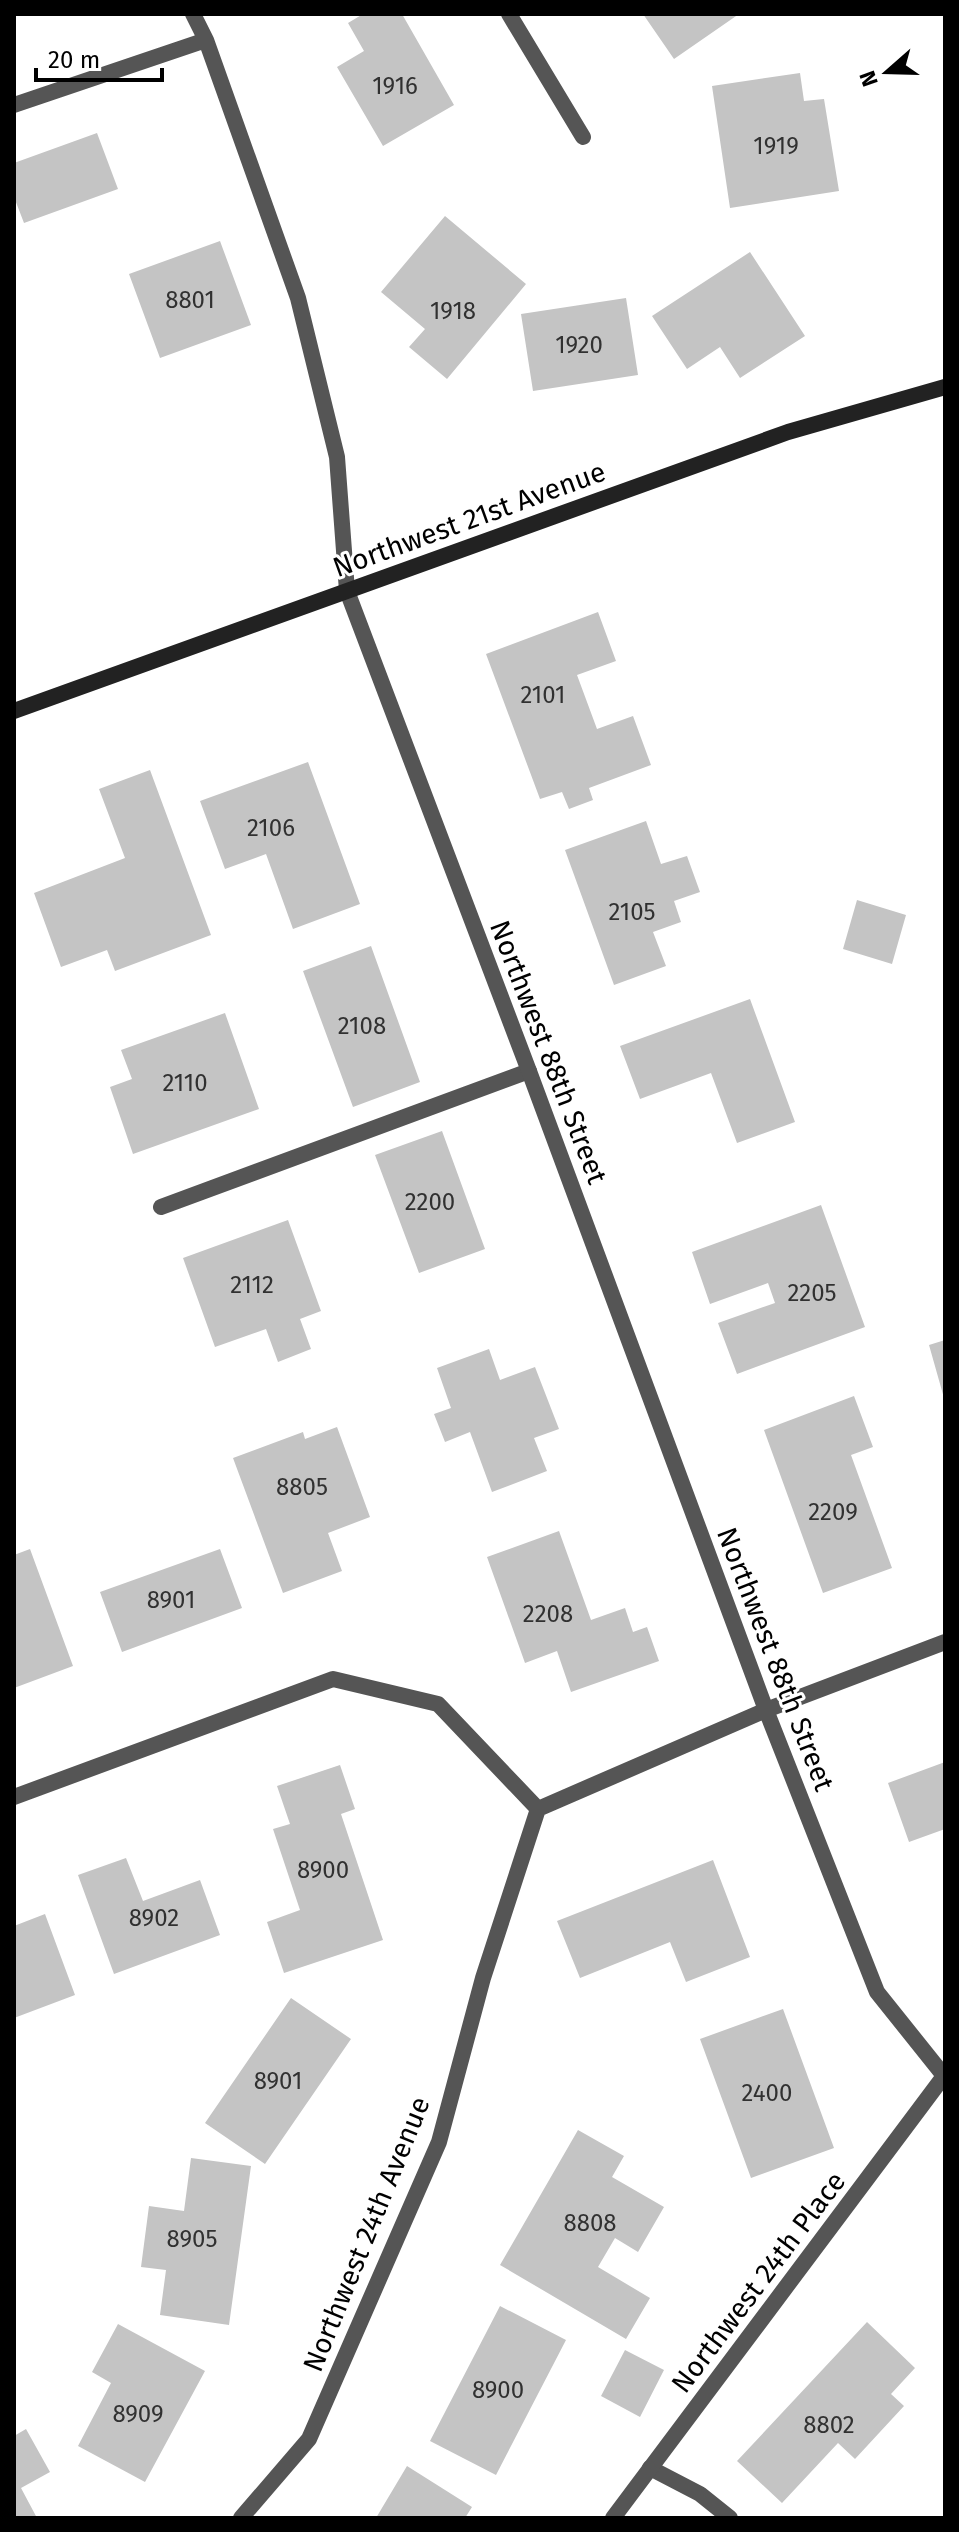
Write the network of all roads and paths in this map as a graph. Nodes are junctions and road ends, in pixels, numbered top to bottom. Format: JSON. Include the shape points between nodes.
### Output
{"nodes":[{"id":1,"x":193,"y":14,"type":"edge"},
{"id":2,"x":509,"y":14,"type":"edge"},
{"id":3,"x":206,"y":40,"type":"junction"},
{"id":4,"x":14,"y":105,"type":"edge"},
{"id":5,"x":583,"y":137,"type":"dead end"},
{"id":6,"x":945,"y":387,"type":"edge"},
{"id":7,"x":347,"y":591,"type":"junction"},
{"id":8,"x":14,"y":711,"type":"edge"},
{"id":9,"x":529,"y":1071,"type":"junction"},
{"id":10,"x":161,"y":1207,"type":"dead end"},
{"id":11,"x":945,"y":1642,"type":"edge"},
{"id":12,"x":766,"y":1710,"type":"junction"},
{"id":13,"x":14,"y":1797,"type":"edge"},
{"id":14,"x":538,"y":1809,"type":"junction"},
{"id":15,"x":944,"y":2076,"type":"edge"},
{"id":16,"x":650,"y":2468,"type":"junction"},
{"id":17,"x":241,"y":2518,"type":"edge"},
{"id":18,"x":613,"y":2518,"type":"edge"},
{"id":19,"x":730,"y":2518,"type":"edge"}],
"edges":[{"from":1,"to":3,"type":"street","name":"Northwest 88th Street"},
{"from":2,"to":5,"type":"street"},
{"from":3,"to":4,"type":"street"},
{"from":3,"to":7,"type":"street","name":"Northwest 88th Street","via":[[298,298],[337,457]]},
{"from":6,"to":7,"type":"street","name":"Northwest 21st Avenue","via":[[788,432]]},
{"from":7,"to":8,"type":"street","name":"Northwest 21st Avenue"},
{"from":7,"to":9,"type":"street","name":"Northwest 88th Street"},
{"from":9,"to":10,"type":"street"},
{"from":9,"to":12,"type":"street","name":"Northwest 88th Street"},
{"from":11,"to":12,"type":"street"},
{"from":12,"to":14,"type":"street"},
{"from":12,"to":15,"type":"street","name":"Northwest 88th Street","via":[[877,1992]]},
{"from":13,"to":14,"type":"street","via":[[333,1679],[438,1704]]},
{"from":14,"to":17,"type":"street","name":"Northwest 24th Avenue","via":[[483,1978],[439,2142],[309,2439]]},
{"from":15,"to":16,"type":"street","name":"Northwest 24th Place"},
{"from":16,"to":18,"type":"street","name":"Northwest 24th Place"},
{"from":16,"to":19,"type":"street","via":[[700,2494]]}]}
